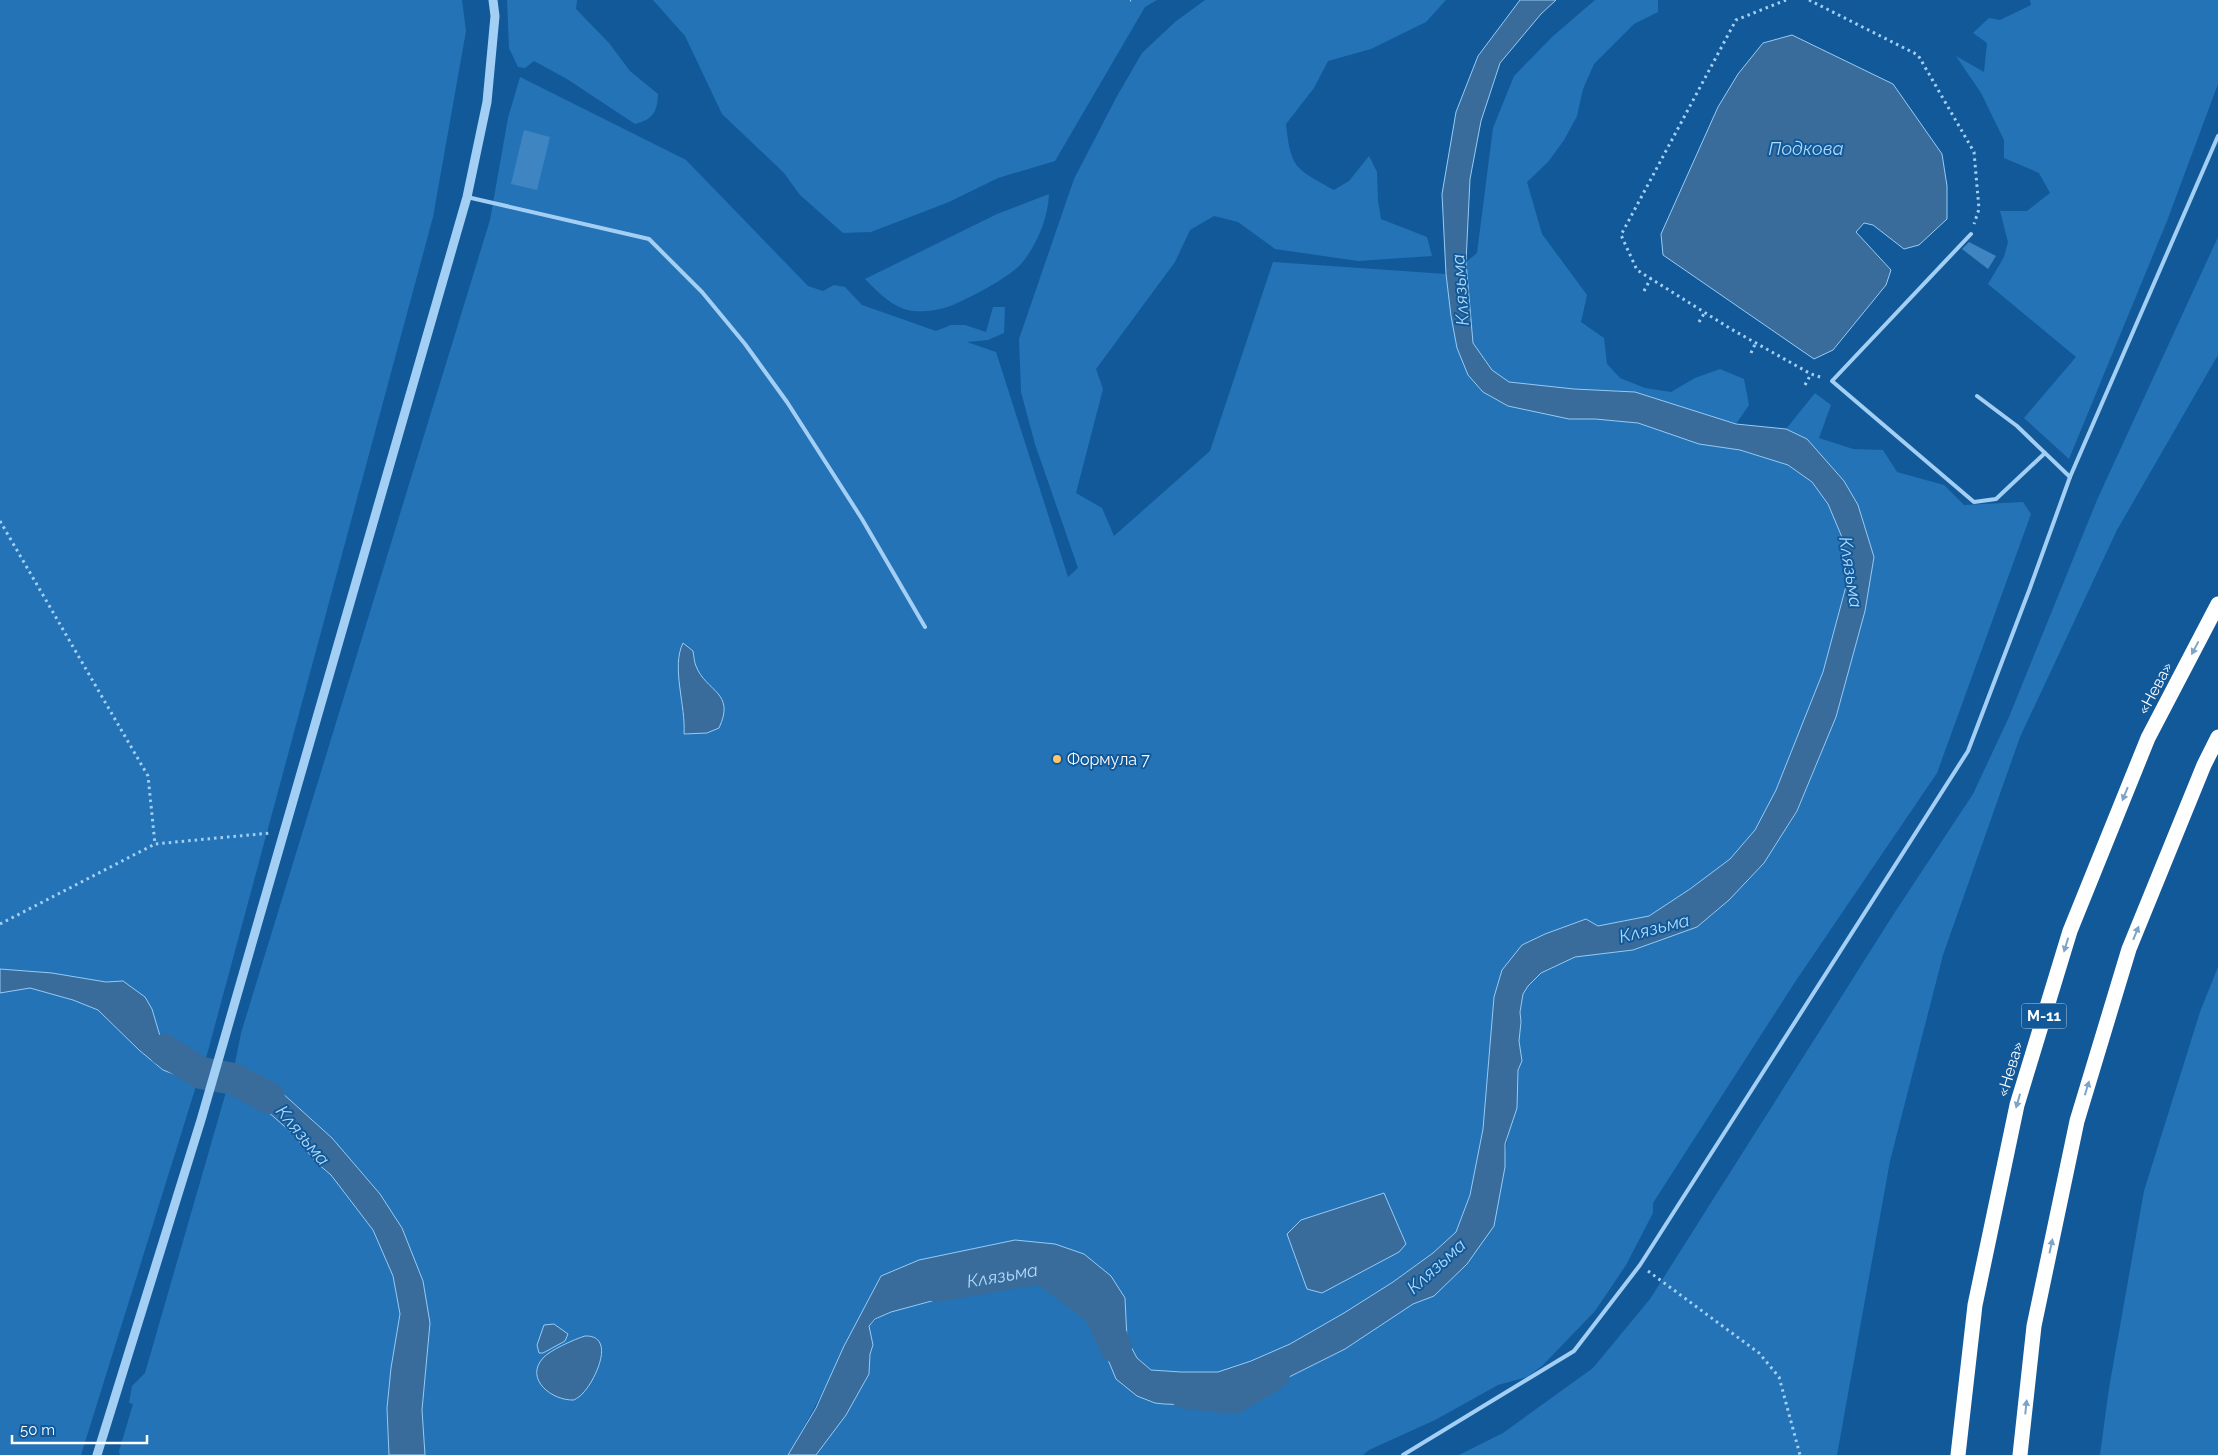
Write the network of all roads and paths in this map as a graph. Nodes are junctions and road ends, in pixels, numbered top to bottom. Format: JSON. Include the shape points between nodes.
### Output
{"nodes":[{"id":1,"x":493,"y":0,"type":"edge"},
{"id":2,"x":1786,"y":0,"type":"edge"},
{"id":3,"x":1809,"y":0,"type":"edge"},
{"id":4,"x":2218,"y":136,"type":"edge"},
{"id":5,"x":467,"y":197,"type":"junction"},
{"id":6,"x":1971,"y":234,"type":"joint"},
{"id":7,"x":1651,"y":278,"type":"junction"},
{"id":8,"x":1644,"y":291,"type":"dead end"},
{"id":9,"x":1705,"y":312,"type":"junction"},
{"id":10,"x":1699,"y":322,"type":"dead end"},
{"id":11,"x":1756,"y":342,"type":"junction"},
{"id":12,"x":1751,"y":353,"type":"dead end"},
{"id":13,"x":1805,"y":386,"type":"dead end"},
{"id":14,"x":1977,"y":396,"type":"dead end"},
{"id":15,"x":2045,"y":452,"type":"junction"},
{"id":16,"x":2070,"y":477,"type":"junction"},
{"id":17,"x":0,"y":522,"type":"edge"},
{"id":18,"x":2218,"y":604,"type":"edge"},
{"id":19,"x":925,"y":627,"type":"dead end"},
{"id":20,"x":2218,"y":738,"type":"edge"},
{"id":21,"x":285,"y":832,"type":"junction"},
{"id":22,"x":155,"y":844,"type":"junction"},
{"id":23,"x":0,"y":924,"type":"edge"},
{"id":24,"x":1640,"y":1265,"type":"junction"},
{"id":25,"x":97,"y":1455,"type":"edge"},
{"id":26,"x":1403,"y":1455,"type":"edge"},
{"id":27,"x":1800,"y":1455,"type":"edge"},
{"id":28,"x":1958,"y":1455,"type":"edge"},
{"id":29,"x":2020,"y":1455,"type":"edge"}],
"edges":[{"from":1,"to":5,"type":"street","via":[[495,16],[487,102]]},
{"from":2,"to":7,"type":"path","via":[[1736,20],[1621,235],[1637,270]]},
{"from":3,"to":6,"type":"path","via":[[1918,55],[1974,152],[1979,209]]},
{"from":4,"to":16,"type":"lane"},
{"from":5,"to":19,"type":"lane","via":[[649,239],[702,292],[787,402],[862,519]]},
{"from":5,"to":21,"type":"street"},
{"from":6,"to":15,"type":"lane","via":[[1832,381],[1974,502],[1996,499]]},
{"from":7,"to":8,"type":"path"},
{"from":7,"to":9,"type":"path"},
{"from":9,"to":10,"type":"path"},
{"from":9,"to":11,"type":"path"},
{"from":11,"to":12,"type":"path"},
{"from":11,"to":13,"type":"path","via":[[1811,374]]},
{"from":14,"to":15,"type":"lane"},
{"from":15,"to":16,"type":"lane"},
{"from":16,"to":24,"type":"lane","via":[[1968,751]]},
{"from":17,"to":22,"type":"path","via":[[148,776]]},
{"from":18,"to":28,"type":"highway","name":"«Нева»","number":"М-11","one_way":true,"via":[[2144,747],[2070,932],[2028,1068],[2017,1105],[1975,1305]]},
{"from":29,"to":20,"type":"highway","one_way":true,"via":[[2034,1326],[2077,1121],[2129,949]]},
{"from":21,"to":22,"type":"path"},
{"from":21,"to":25,"type":"street","via":[[201,1120]]},
{"from":22,"to":23,"type":"path"},
{"from":24,"to":26,"type":"lane","via":[[1574,1351]]},
{"from":24,"to":27,"type":"path","via":[[1759,1353],[1780,1377]]}]}
